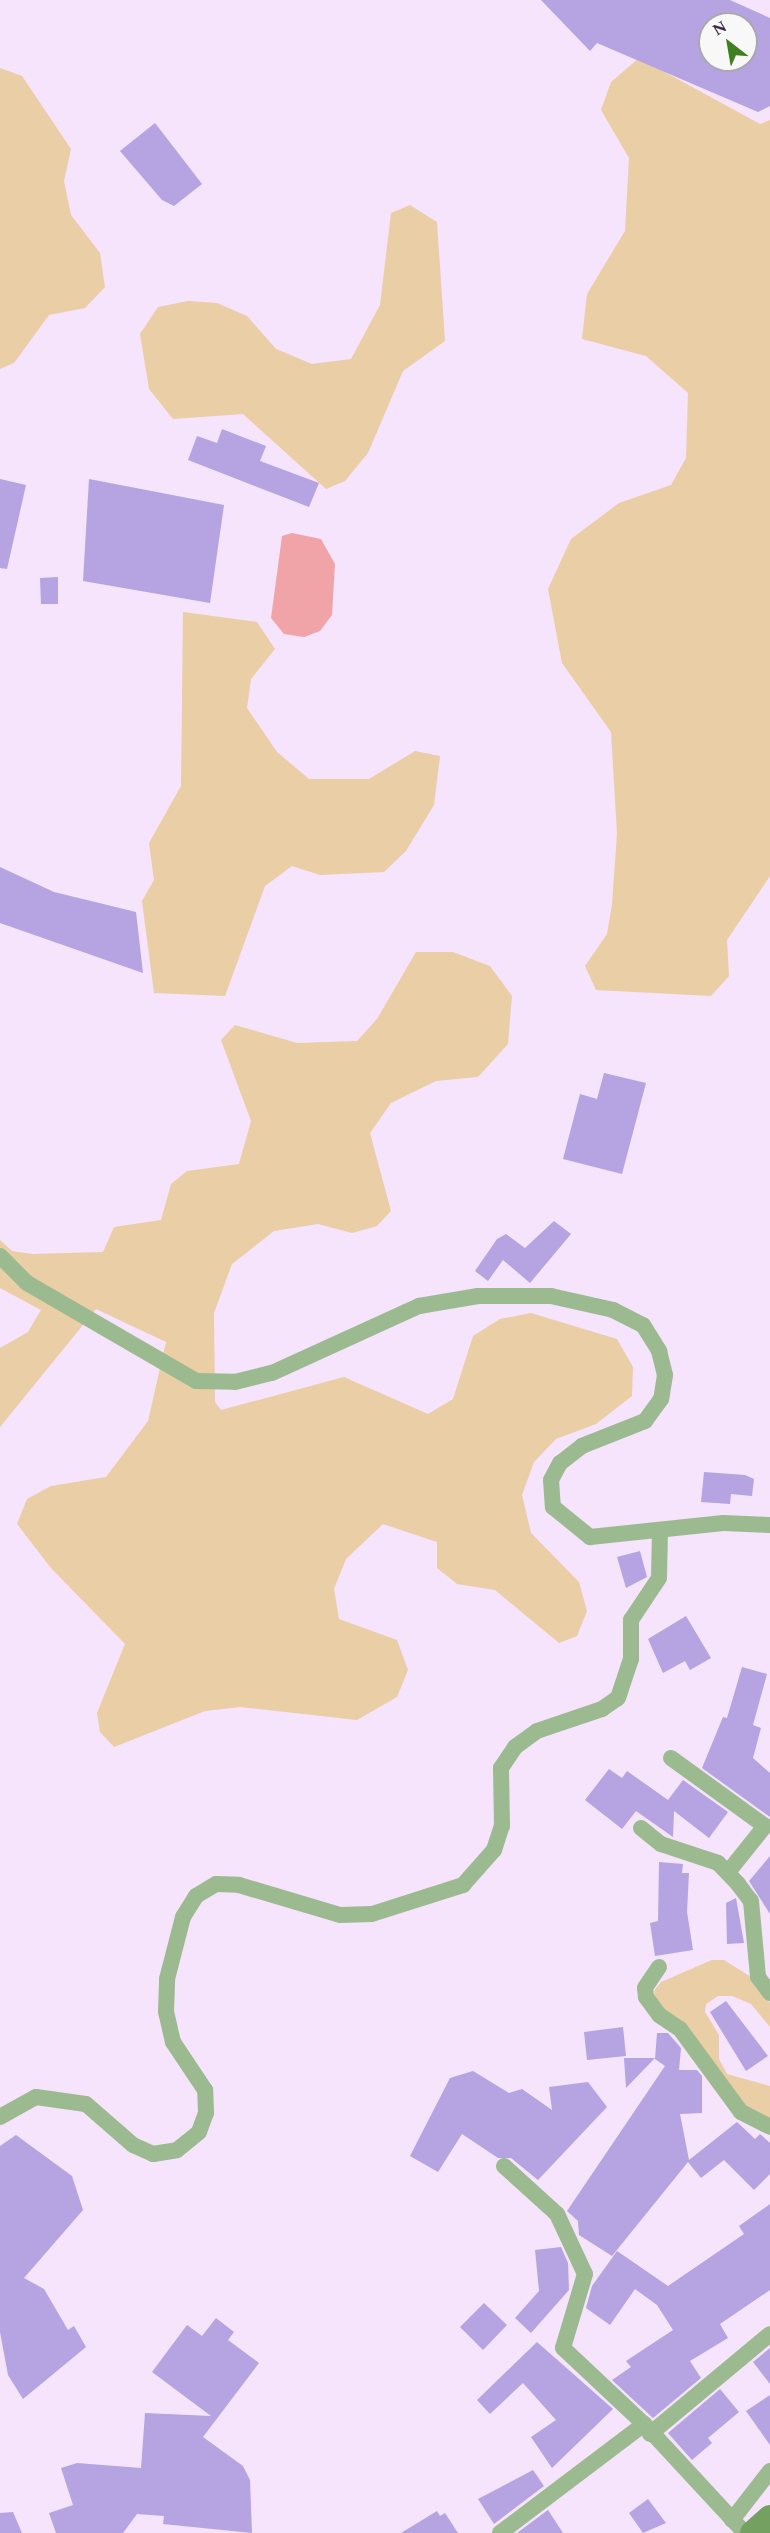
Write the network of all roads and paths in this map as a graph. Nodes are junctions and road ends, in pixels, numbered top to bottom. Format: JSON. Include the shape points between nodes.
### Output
{"nodes":[{"id":1,"x":0,"y":1256,"type":"edge"},
{"id":2,"x":770,"y":1525,"type":"edge"},
{"id":3,"x":660,"y":1530,"type":"junction"},
{"id":4,"x":671,"y":1758,"type":"dead end"},
{"id":5,"x":641,"y":1828,"type":"dead end"},
{"id":6,"x":729,"y":1871,"type":"junction"},
{"id":7,"x":659,"y":1967,"type":"dead end"},
{"id":8,"x":770,"y":1993,"type":"edge"},
{"id":9,"x":0,"y":2117,"type":"edge"},
{"id":10,"x":770,"y":2127,"type":"edge"},
{"id":11,"x":504,"y":2166,"type":"dead end"},
{"id":12,"x":770,"y":2334,"type":"edge"},
{"id":13,"x":647,"y":2429,"type":"junction"},
{"id":14,"x":770,"y":2471,"type":"edge"},
{"id":15,"x":770,"y":2517,"type":"edge"},
{"id":16,"x":732,"y":2520,"type":"junction"},
{"id":17,"x":500,"y":2533,"type":"edge"},
{"id":18,"x":745,"y":2533,"type":"edge"},
{"id":19,"x":752,"y":2533,"type":"edge"}],
"edges":[{"from":1,"to":3,"type":"street","via":[[27,1283],[196,1381],[235,1382],[272,1373],[431,1304],[478,1296],[551,1296],[613,1310],[643,1325],[659,1351],[665,1375],[661,1399],[645,1421],[582,1446],[560,1463],[551,1480],[553,1507],[590,1537]]},
{"from":2,"to":3,"type":"street","via":[[723,1523]]},
{"from":3,"to":9,"type":"street","via":[[659,1578],[631,1620],[630,1659],[618,1698],[602,1709],[537,1731],[514,1747],[501,1768],[502,1826],[494,1850],[463,1885],[372,1914],[340,1915],[239,1885],[216,1884],[196,1896],[180,1927],[167,1979],[166,2012],[173,2042],[205,2090],[206,2113],[199,2132],[177,2150],[153,2154],[133,2145],[86,2103],[36,2097]]},
{"from":4,"to":6,"type":"street","via":[[765,1826]]},
{"from":5,"to":6,"type":"street","via":[[661,1844]]},
{"from":6,"to":8,"type":"street","via":[[751,1901],[758,1977]]},
{"from":7,"to":10,"type":"street","via":[[645,1988],[646,1997],[659,2015],[680,2029],[741,2112]]},
{"from":11,"to":13,"type":"street","via":[[557,2214],[585,2274],[563,2348]]},
{"from":12,"to":13,"type":"street"},
{"from":13,"to":16,"type":"street"},
{"from":13,"to":17,"type":"street"},
{"from":14,"to":16,"type":"street"},
{"from":15,"to":19,"type":"main road"},
{"from":16,"to":18,"type":"street"}]}
